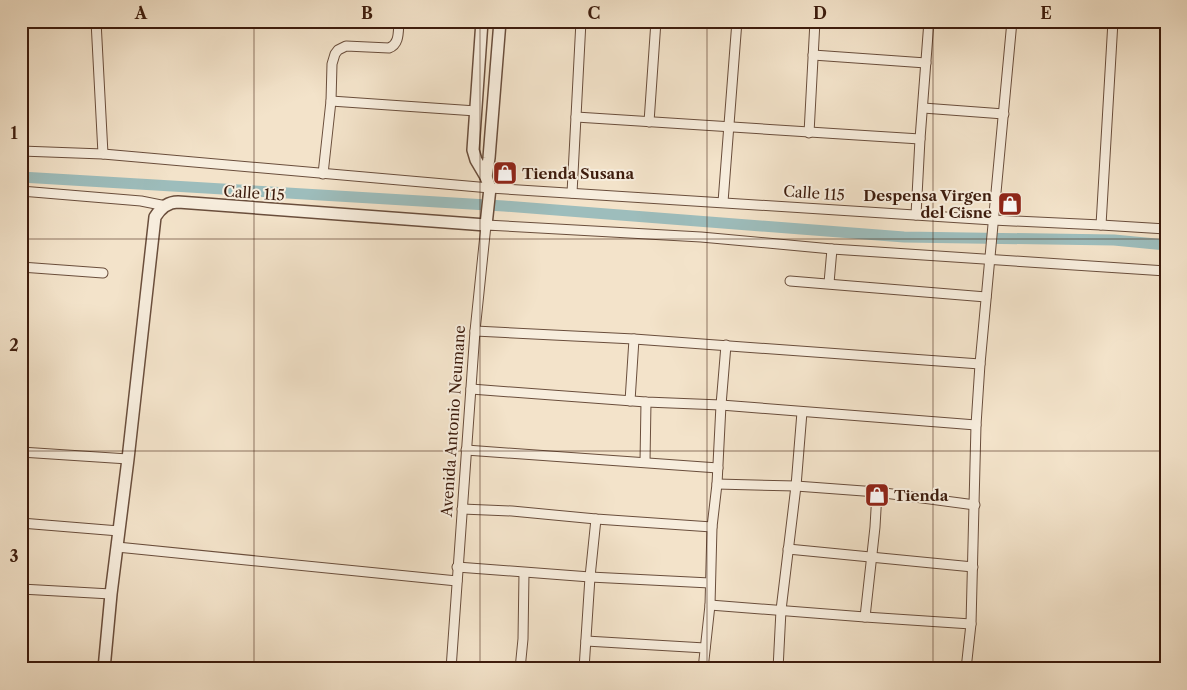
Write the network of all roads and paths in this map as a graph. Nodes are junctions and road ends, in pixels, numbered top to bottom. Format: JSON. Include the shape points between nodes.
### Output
{"nodes":[{"id":1,"x":399,"y":21,"type":"edge"},
{"id":2,"x":482,"y":21,"type":"edge"},
{"id":3,"x":500,"y":21,"type":"edge"},
{"id":4,"x":581,"y":21,"type":"edge"},
{"id":5,"x":656,"y":21,"type":"edge"},
{"id":6,"x":737,"y":21,"type":"edge"},
{"id":7,"x":815,"y":21,"type":"edge"},
{"id":8,"x":929,"y":21,"type":"edge"},
{"id":9,"x":1012,"y":21,"type":"edge"},
{"id":10,"x":1113,"y":21,"type":"edge"},
{"id":11,"x":21,"y":22,"type":"edge"},
{"id":12,"x":96,"y":22,"type":"edge"},
{"id":13,"x":813,"y":55,"type":"junction"},
{"id":14,"x":926,"y":63,"type":"junction"},
{"id":15,"x":331,"y":101,"type":"junction"},
{"id":16,"x":923,"y":108,"type":"junction"},
{"id":17,"x":476,"y":111,"type":"junction"},
{"id":18,"x":1004,"y":114,"type":"junction"},
{"id":19,"x":576,"y":117,"type":"junction"},
{"id":20,"x":649,"y":122,"type":"junction"},
{"id":21,"x":729,"y":128,"type":"junction"},
{"id":22,"x":809,"y":133,"type":"junction"},
{"id":23,"x":920,"y":139,"type":"junction"},
{"id":24,"x":21,"y":151,"type":"edge"},
{"id":25,"x":103,"y":154,"type":"junction"},
{"id":26,"x":323,"y":174,"type":"junction"},
{"id":27,"x":488,"y":185,"type":"junction"},
{"id":28,"x":21,"y":191,"type":"edge"},
{"id":29,"x":572,"y":193,"type":"junction"},
{"id":30,"x":723,"y":202,"type":"junction"},
{"id":31,"x":166,"y":206,"type":"junction"},
{"id":32,"x":916,"y":215,"type":"junction"},
{"id":33,"x":993,"y":220,"type":"junction"},
{"id":34,"x":486,"y":222,"type":"junction"},
{"id":35,"x":1101,"y":225,"type":"junction"},
{"id":36,"x":1166,"y":229,"type":"edge"},
{"id":37,"x":832,"y":249,"type":"junction"},
{"id":38,"x":990,"y":256,"type":"junction"},
{"id":39,"x":21,"y":267,"type":"edge"},
{"id":40,"x":1166,"y":271,"type":"edge"},
{"id":41,"x":103,"y":274,"type":"dead end"},
{"id":42,"x":790,"y":281,"type":"dead end"},
{"id":43,"x":829,"y":283,"type":"junction"},
{"id":44,"x":986,"y":297,"type":"junction"},
{"id":45,"x":475,"y":331,"type":"junction"},
{"id":46,"x":634,"y":339,"type":"junction"},
{"id":47,"x":726,"y":345,"type":"junction"},
{"id":48,"x":980,"y":364,"type":"junction"},
{"id":49,"x":471,"y":389,"type":"junction"},
{"id":50,"x":630,"y":400,"type":"junction"},
{"id":51,"x":646,"y":402,"type":"junction"},
{"id":52,"x":721,"y":405,"type":"junction"},
{"id":53,"x":802,"y":412,"type":"junction"},
{"id":54,"x":976,"y":425,"type":"junction"},
{"id":55,"x":466,"y":450,"type":"junction"},
{"id":56,"x":21,"y":452,"type":"edge"},
{"id":57,"x":128,"y":459,"type":"junction"},
{"id":58,"x":644,"y":462,"type":"junction"},
{"id":59,"x":718,"y":468,"type":"junction"},
{"id":60,"x":717,"y":484,"type":"junction"},
{"id":61,"x":796,"y":486,"type":"junction"},
{"id":62,"x":877,"y":492,"type":"junction"},
{"id":63,"x":974,"y":505,"type":"junction"},
{"id":64,"x":462,"y":508,"type":"junction"},
{"id":65,"x":596,"y":519,"type":"junction"},
{"id":66,"x":21,"y":523,"type":"edge"},
{"id":67,"x":712,"y":527,"type":"junction"},
{"id":68,"x":119,"y":531,"type":"junction"},
{"id":69,"x":117,"y":547,"type":"junction"},
{"id":70,"x":788,"y":549,"type":"junction"},
{"id":71,"x":872,"y":557,"type":"junction"},
{"id":72,"x":458,"y":567,"type":"junction"},
{"id":73,"x":972,"y":567,"type":"junction"},
{"id":74,"x":524,"y":573,"type":"junction"},
{"id":75,"x":590,"y":577,"type":"junction"},
{"id":76,"x":457,"y":581,"type":"junction"},
{"id":77,"x":710,"y":583,"type":"junction"},
{"id":78,"x":21,"y":589,"type":"edge"},
{"id":79,"x":111,"y":594,"type":"junction"},
{"id":80,"x":710,"y":605,"type":"junction"},
{"id":81,"x":781,"y":610,"type":"junction"},
{"id":82,"x":865,"y":617,"type":"junction"},
{"id":83,"x":971,"y":624,"type":"junction"},
{"id":84,"x":586,"y":641,"type":"junction"},
{"id":85,"x":706,"y":648,"type":"junction"},
{"id":86,"x":104,"y":669,"type":"edge"},
{"id":87,"x":451,"y":669,"type":"edge"},
{"id":88,"x":520,"y":669,"type":"edge"},
{"id":89,"x":584,"y":669,"type":"edge"},
{"id":90,"x":703,"y":669,"type":"edge"},
{"id":91,"x":778,"y":669,"type":"edge"},
{"id":92,"x":966,"y":669,"type":"edge"}],
"edges":[{"from":1,"to":15,"type":"street","via":[[397,42],[393,47],[346,46],[335,54]]},
{"from":2,"to":17,"type":"street"},
{"from":3,"to":27,"type":"street","name":"Avenida Antonio Neumane"},
{"from":4,"to":19,"type":"street"},
{"from":5,"to":20,"type":"street"},
{"from":6,"to":21,"type":"street"},
{"from":7,"to":13,"type":"street"},
{"from":8,"to":14,"type":"street"},
{"from":9,"to":18,"type":"street"},
{"from":10,"to":35,"type":"street"},
{"from":11,"to":12,"type":"street"},
{"from":12,"to":25,"type":"street"},
{"from":13,"to":14,"type":"street"},
{"from":13,"to":22,"type":"street"},
{"from":14,"to":16,"type":"street"},
{"from":15,"to":17,"type":"street"},
{"from":15,"to":26,"type":"street"},
{"from":16,"to":18,"type":"street"},
{"from":16,"to":23,"type":"street"},
{"from":17,"to":27,"type":"street","via":[[474,150]]},
{"from":18,"to":33,"type":"street"},
{"from":19,"to":20,"type":"street"},
{"from":19,"to":29,"type":"street"},
{"from":20,"to":21,"type":"street"},
{"from":21,"to":22,"type":"street"},
{"from":21,"to":30,"type":"street"},
{"from":22,"to":23,"type":"street"},
{"from":23,"to":32,"type":"street"},
{"from":24,"to":25,"type":"street","name":"Calle 115"},
{"from":25,"to":26,"type":"street","name":"Calle 115"},
{"from":26,"to":27,"type":"street","name":"Calle 115"},
{"from":27,"to":29,"type":"street","name":"Calle 115"},
{"from":27,"to":34,"type":"street","name":"Avenida Antonio Neumane"},
{"from":28,"to":31,"type":"street","name":"Calle 115"},
{"from":29,"to":30,"type":"street","name":"Calle 115"},
{"from":30,"to":32,"type":"street","name":"Calle 115"},
{"from":31,"to":34,"type":"street","name":"Calle 115","via":[[178,202]]},
{"from":31,"to":57,"type":"street","via":[[154,217]]},
{"from":32,"to":33,"type":"street","name":"Calle 115"},
{"from":33,"to":35,"type":"street","name":"Calle 115"},
{"from":33,"to":38,"type":"street"},
{"from":34,"to":37,"type":"street"},
{"from":34,"to":45,"type":"street","name":"Avenida Antonio Neumane"},
{"from":35,"to":36,"type":"street","name":"Calle 115"},
{"from":37,"to":38,"type":"street"},
{"from":37,"to":43,"type":"street"},
{"from":38,"to":40,"type":"street"},
{"from":38,"to":44,"type":"street"},
{"from":39,"to":41,"type":"street"},
{"from":42,"to":43,"type":"street"},
{"from":43,"to":44,"type":"street"},
{"from":44,"to":48,"type":"street"},
{"from":45,"to":46,"type":"street"},
{"from":45,"to":49,"type":"street","name":"Avenida Antonio Neumane"},
{"from":46,"to":47,"type":"street"},
{"from":46,"to":50,"type":"street"},
{"from":47,"to":48,"type":"street"},
{"from":47,"to":52,"type":"street"},
{"from":48,"to":54,"type":"street"},
{"from":49,"to":50,"type":"street"},
{"from":49,"to":55,"type":"street","name":"Avenida Antonio Neumane"},
{"from":50,"to":51,"type":"street"},
{"from":51,"to":52,"type":"street"},
{"from":51,"to":58,"type":"street"},
{"from":52,"to":53,"type":"street"},
{"from":52,"to":59,"type":"street"},
{"from":53,"to":54,"type":"street"},
{"from":53,"to":61,"type":"street"},
{"from":54,"to":63,"type":"street"},
{"from":55,"to":58,"type":"street"},
{"from":55,"to":64,"type":"street","name":"Avenida Antonio Neumane"},
{"from":56,"to":57,"type":"street"},
{"from":57,"to":68,"type":"street"},
{"from":58,"to":59,"type":"street"},
{"from":59,"to":60,"type":"street"},
{"from":60,"to":61,"type":"street"},
{"from":60,"to":67,"type":"street"},
{"from":61,"to":62,"type":"street"},
{"from":61,"to":70,"type":"street"},
{"from":62,"to":63,"type":"street"},
{"from":62,"to":71,"type":"street"},
{"from":63,"to":73,"type":"street"},
{"from":64,"to":65,"type":"street"},
{"from":64,"to":72,"type":"street","name":"Avenida Antonio Neumane"},
{"from":65,"to":67,"type":"street"},
{"from":65,"to":75,"type":"street"},
{"from":66,"to":68,"type":"street"},
{"from":67,"to":77,"type":"street"},
{"from":68,"to":69,"type":"street"},
{"from":69,"to":76,"type":"street"},
{"from":69,"to":79,"type":"street"},
{"from":70,"to":71,"type":"street"},
{"from":70,"to":81,"type":"street"},
{"from":71,"to":73,"type":"street"},
{"from":71,"to":82,"type":"street"},
{"from":72,"to":74,"type":"street"},
{"from":72,"to":76,"type":"street","name":"Avenida Antonio Neumane"},
{"from":73,"to":83,"type":"street"},
{"from":74,"to":75,"type":"street"},
{"from":74,"to":88,"type":"street"},
{"from":75,"to":77,"type":"street"},
{"from":75,"to":84,"type":"street"},
{"from":76,"to":87,"type":"street","name":"Avenida Antonio Neumane"},
{"from":77,"to":80,"type":"street"},
{"from":78,"to":79,"type":"street"},
{"from":79,"to":86,"type":"street"},
{"from":80,"to":81,"type":"street"},
{"from":80,"to":85,"type":"street"},
{"from":81,"to":82,"type":"street"},
{"from":81,"to":91,"type":"street"},
{"from":82,"to":83,"type":"street"},
{"from":83,"to":92,"type":"street"},
{"from":84,"to":85,"type":"street"},
{"from":84,"to":89,"type":"street"},
{"from":85,"to":90,"type":"street"}]}
